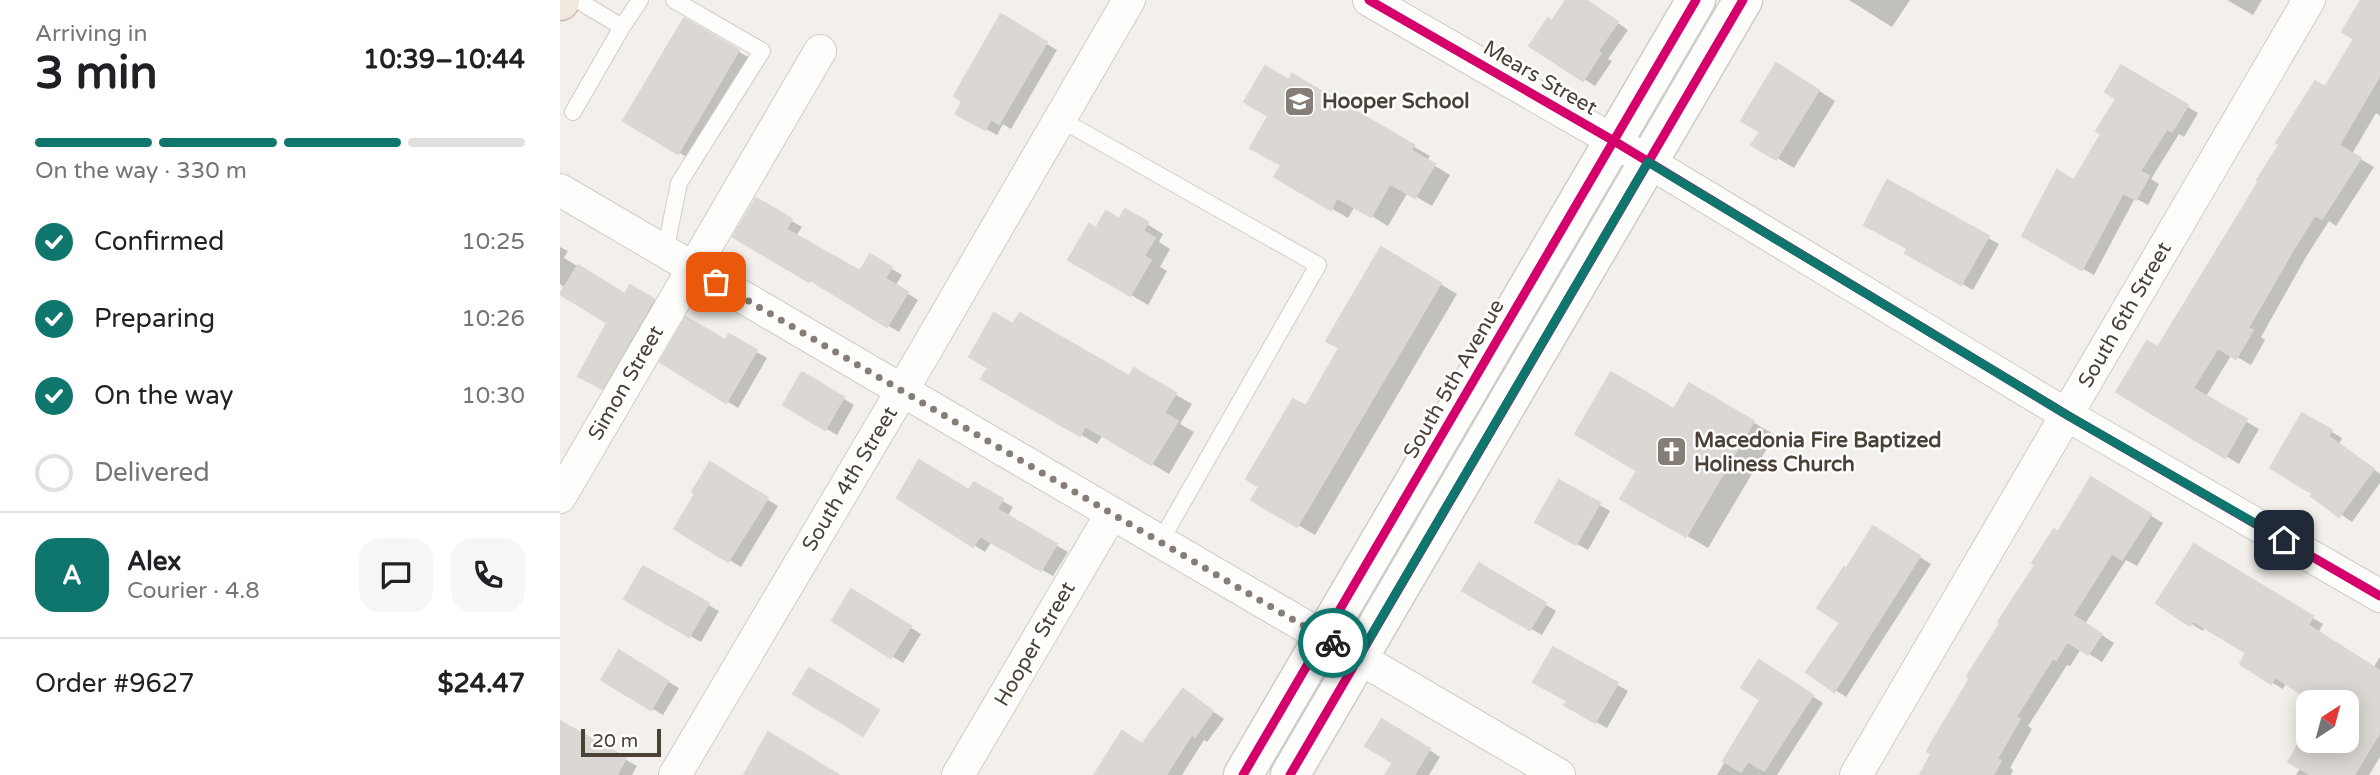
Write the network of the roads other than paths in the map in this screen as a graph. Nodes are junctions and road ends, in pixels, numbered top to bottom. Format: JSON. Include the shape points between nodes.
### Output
{"nodes":[{"id":1,"x":577,"y":0,"type":"edge"},
{"id":2,"x":640,"y":0,"type":"edge"},
{"id":3,"x":674,"y":0,"type":"edge"},
{"id":4,"x":1129,"y":0,"type":"edge"},
{"id":5,"x":1369,"y":0,"type":"edge"},
{"id":6,"x":1696,"y":0,"type":"edge"},
{"id":7,"x":1743,"y":0,"type":"edge"},
{"id":8,"x":2309,"y":0,"type":"edge"},
{"id":9,"x":622,"y":27,"type":"junction"},
{"id":10,"x":820,"y":51,"type":"dead end"},
{"id":11,"x":573,"y":112,"type":"dead end"},
{"id":12,"x":1060,"y":118,"type":"junction"},
{"id":13,"x":1614,"y":141,"type":"junction"},
{"id":14,"x":1648,"y":162,"type":"junction"},
{"id":15,"x":560,"y":190,"type":"edge"},
{"id":16,"x":665,"y":252,"type":"junction"},
{"id":17,"x":692,"y":268,"type":"junction"},
{"id":18,"x":902,"y":391,"type":"junction"},
{"id":19,"x":2067,"y":415,"type":"junction"},
{"id":20,"x":560,"y":497,"type":"edge"},
{"id":21,"x":1112,"y":513,"type":"junction"},
{"id":22,"x":1160,"y":542,"type":"junction"},
{"id":23,"x":2380,"y":596,"type":"edge"},
{"id":24,"x":1324,"y":637,"type":"junction"},
{"id":25,"x":1358,"y":658,"type":"junction"},
{"id":26,"x":675,"y":775,"type":"edge"},
{"id":27,"x":958,"y":775,"type":"edge"},
{"id":28,"x":1243,"y":775,"type":"edge"},
{"id":29,"x":1290,"y":775,"type":"edge"},
{"id":30,"x":1559,"y":775,"type":"edge"},
{"id":31,"x":1856,"y":775,"type":"edge"}],
"edges":[{"from":1,"to":9,"type":"lane"},
{"from":2,"to":9,"type":"lane"},
{"from":3,"to":16,"type":"lane","via":[[762,51],[679,183]]},
{"from":4,"to":12,"type":"street","name":"South 4th Street"},
{"from":5,"to":13,"type":"street","name":"Mears Street"},
{"from":6,"to":13,"type":"street","name":"South 5th Avenue"},
{"from":7,"to":14,"type":"street"},
{"from":8,"to":19,"type":"street","name":"South 6th Street"},
{"from":9,"to":11,"type":"lane"},
{"from":10,"to":17,"type":"street","name":"Simon Street"},
{"from":12,"to":18,"type":"street","name":"South 4th Street"},
{"from":12,"to":22,"type":"lane","via":[[1318,265]]},
{"from":13,"to":14,"type":"street","name":"Mears Street"},
{"from":13,"to":24,"type":"street","name":"South 5th Avenue"},
{"from":14,"to":19,"type":"street","name":"Mears Street"},
{"from":14,"to":25,"type":"street"},
{"from":15,"to":16,"type":"street"},
{"from":16,"to":17,"type":"street"},
{"from":17,"to":18,"type":"street"},
{"from":17,"to":20,"type":"street","name":"Simon Street"},
{"from":18,"to":21,"type":"street"},
{"from":18,"to":26,"type":"street","name":"South 4th Street"},
{"from":19,"to":23,"type":"street","name":"Mears Street"},
{"from":19,"to":31,"type":"street","name":"South 6th Street"},
{"from":21,"to":22,"type":"street"},
{"from":21,"to":27,"type":"street","name":"Hooper Street"},
{"from":22,"to":24,"type":"street"},
{"from":24,"to":25,"type":"street"},
{"from":24,"to":28,"type":"street","name":"South 5th Avenue"},
{"from":25,"to":29,"type":"street"},
{"from":25,"to":30,"type":"street"}]}
